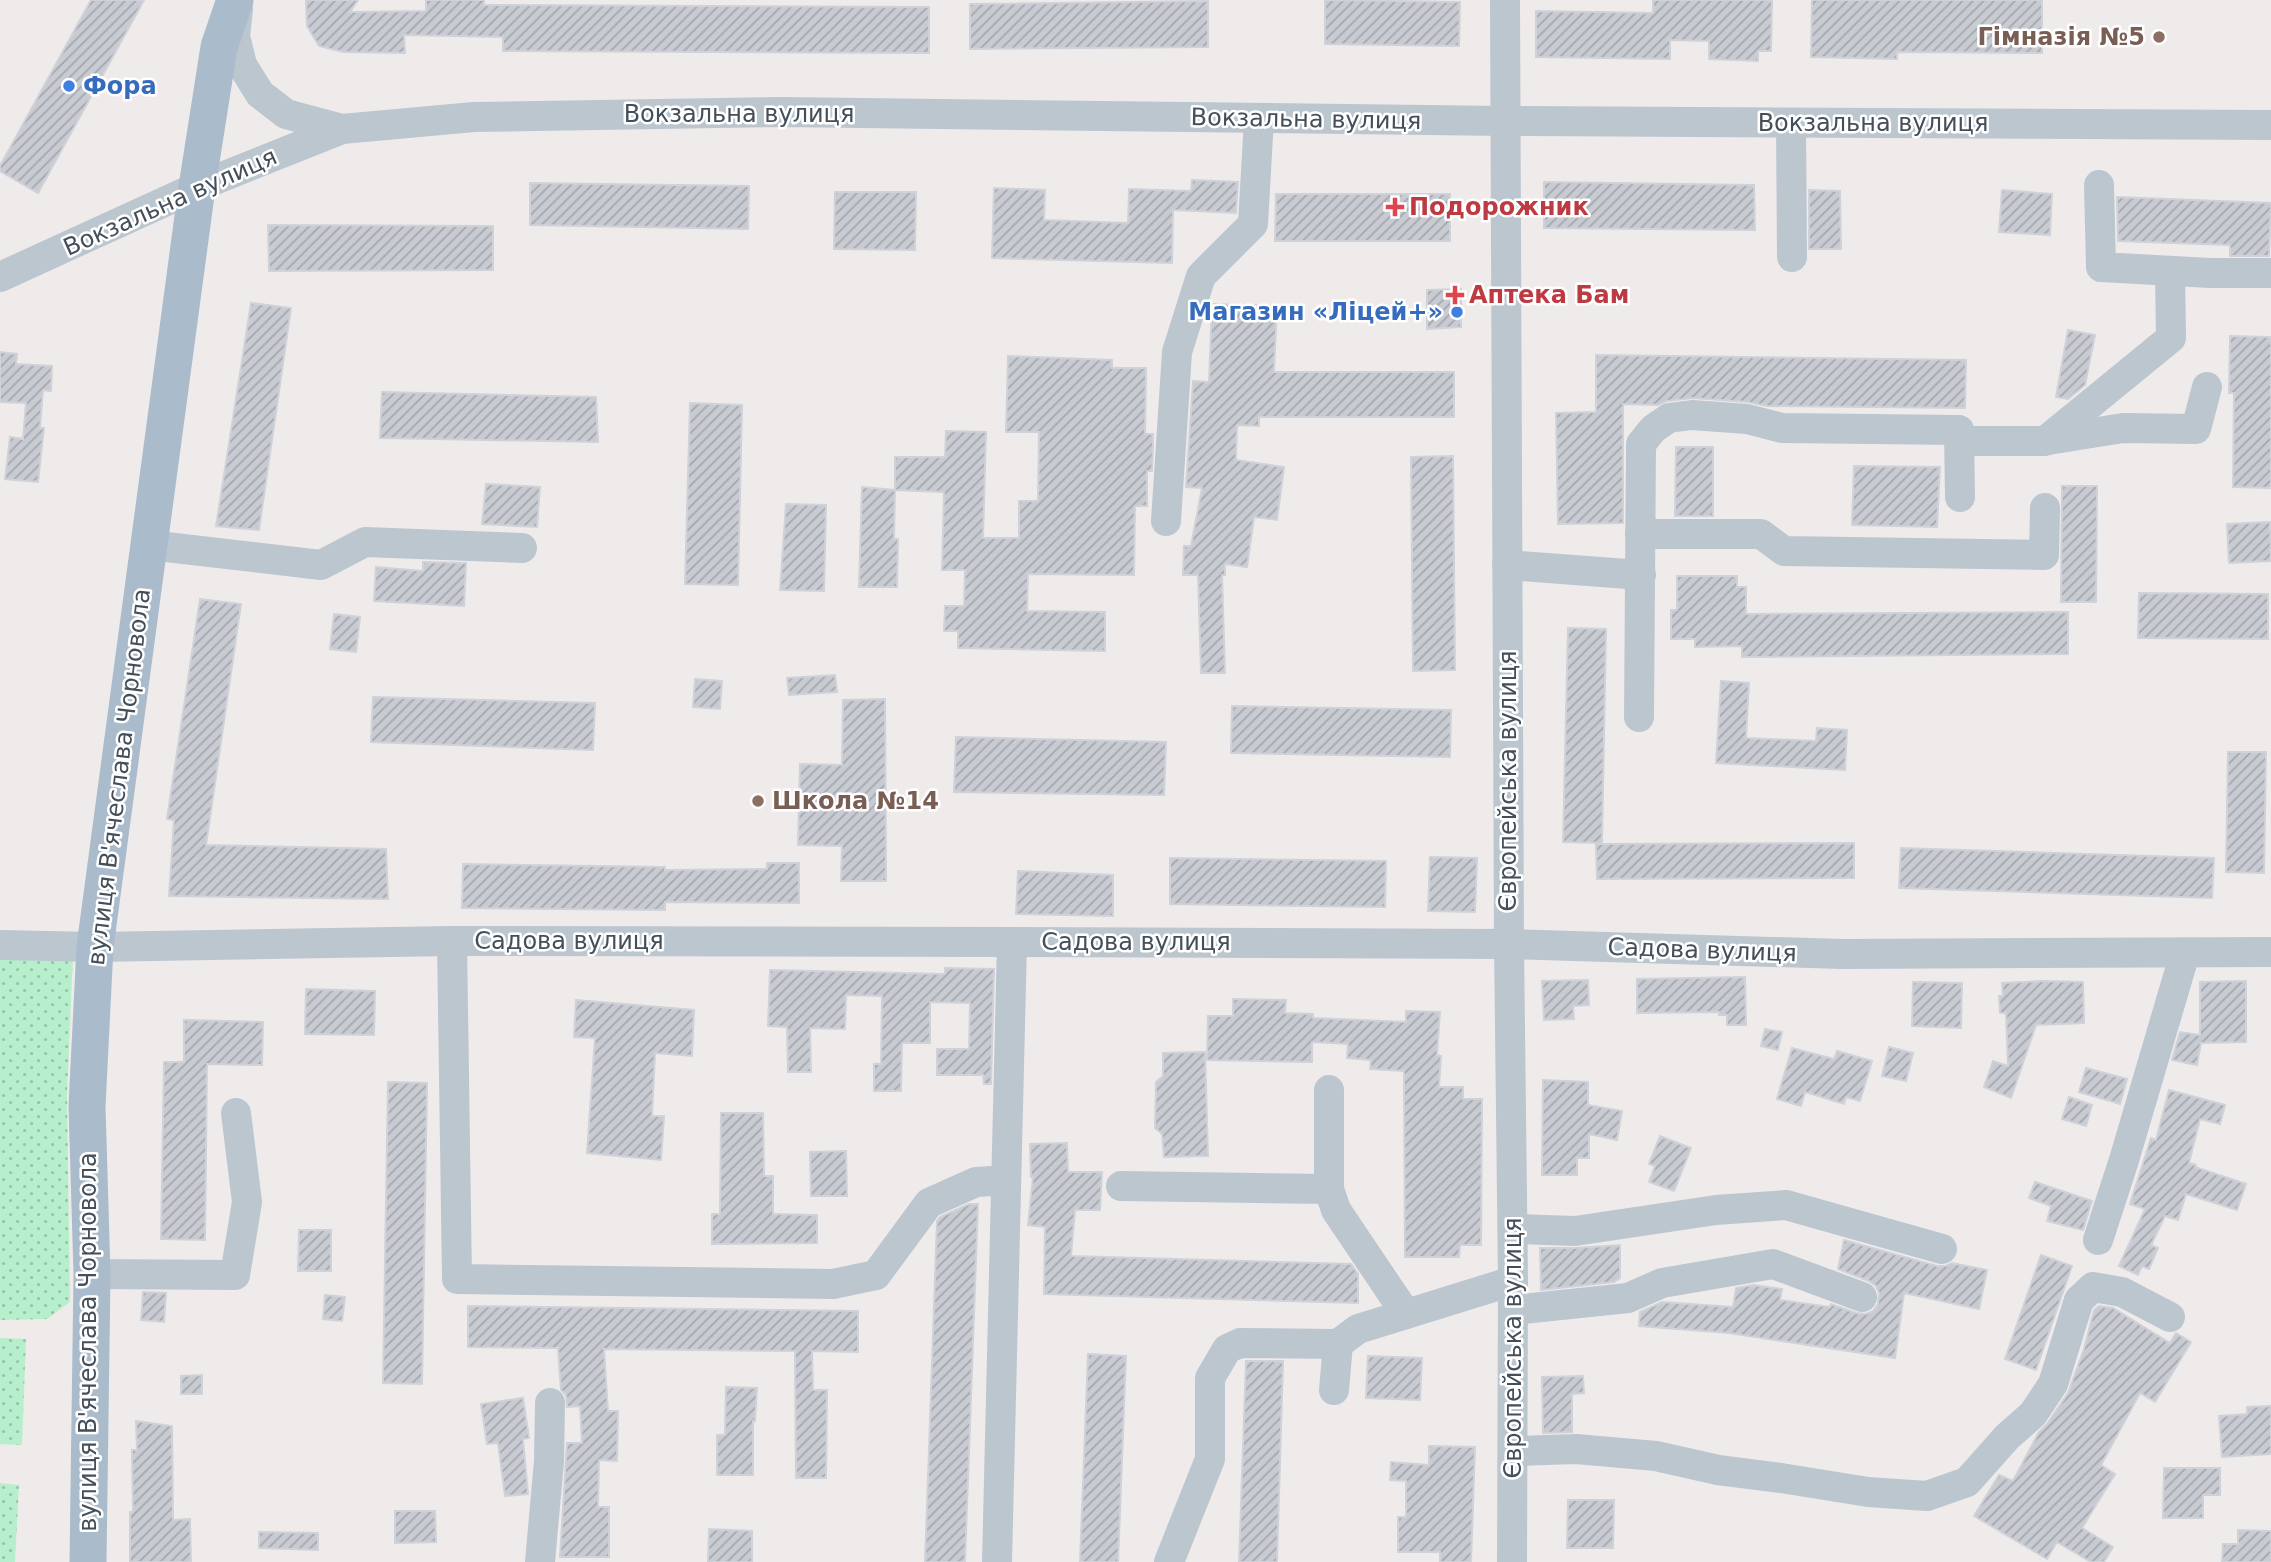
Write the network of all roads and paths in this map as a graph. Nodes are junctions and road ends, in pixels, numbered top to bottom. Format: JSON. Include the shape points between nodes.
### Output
{"nodes":[{"id":1,"x":237,"y":0,"type":"edge"},
{"id":2,"x":1505,"y":0,"type":"edge"},
{"id":3,"x":1259,"y":118,"type":"junction"},
{"id":4,"x":1505,"y":121,"type":"junction"},
{"id":5,"x":1791,"y":123,"type":"junction"},
{"id":6,"x":2271,"y":125,"type":"edge"},
{"id":7,"x":342,"y":129,"type":"junction"},
{"id":8,"x":2099,"y":185,"type":"dead end"},
{"id":9,"x":197,"y":187,"type":"junction"},
{"id":10,"x":1792,"y":257,"type":"dead end"},
{"id":11,"x":2170,"y":271,"type":"junction"},
{"id":12,"x":2271,"y":273,"type":"edge"},
{"id":13,"x":0,"y":277,"type":"edge"},
{"id":14,"x":2207,"y":387,"type":"dead end"},
{"id":15,"x":1959,"y":441,"type":"junction"},
{"id":16,"x":2045,"y":441,"type":"junction"},
{"id":17,"x":1960,"y":497,"type":"dead end"},
{"id":18,"x":2045,"y":508,"type":"dead end"},
{"id":19,"x":1166,"y":521,"type":"dead end"},
{"id":20,"x":1640,"y":534,"type":"junction"},
{"id":21,"x":149,"y":545,"type":"junction"},
{"id":22,"x":522,"y":548,"type":"dead end"},
{"id":23,"x":1507,"y":565,"type":"junction"},
{"id":24,"x":1641,"y":575,"type":"junction"},
{"id":25,"x":1639,"y":717,"type":"dead end"},
{"id":26,"x":452,"y":941,"type":"junction"},
{"id":27,"x":1012,"y":942,"type":"junction"},
{"id":28,"x":1509,"y":944,"type":"junction"},
{"id":29,"x":0,"y":945,"type":"edge"},
{"id":30,"x":96,"y":947,"type":"junction"},
{"id":31,"x":2271,"y":952,"type":"edge"},
{"id":32,"x":2185,"y":953,"type":"junction"},
{"id":33,"x":1329,"y":1090,"type":"dead end"},
{"id":34,"x":236,"y":1113,"type":"dead end"},
{"id":35,"x":1006,"y":1180,"type":"junction"},
{"id":36,"x":1121,"y":1186,"type":"dead end"},
{"id":37,"x":1329,"y":1189,"type":"junction"},
{"id":38,"x":1513,"y":1228,"type":"junction"},
{"id":39,"x":2098,"y":1240,"type":"dead end"},
{"id":40,"x":1942,"y":1249,"type":"dead end"},
{"id":41,"x":92,"y":1274,"type":"junction"},
{"id":42,"x":1513,"y":1280,"type":"junction"},
{"id":43,"x":1862,"y":1297,"type":"dead end"},
{"id":44,"x":1514,"y":1310,"type":"junction"},
{"id":45,"x":1406,"y":1314,"type":"junction"},
{"id":46,"x":2169,"y":1317,"type":"dead end"},
{"id":47,"x":1338,"y":1344,"type":"junction"},
{"id":48,"x":1334,"y":1391,"type":"dead end"},
{"id":49,"x":550,"y":1403,"type":"dead end"},
{"id":50,"x":1514,"y":1451,"type":"junction"},
{"id":51,"x":88,"y":1562,"type":"edge"},
{"id":52,"x":540,"y":1562,"type":"edge"},
{"id":53,"x":997,"y":1562,"type":"edge"},
{"id":54,"x":1169,"y":1562,"type":"edge"},
{"id":55,"x":1512,"y":1562,"type":"edge"}],
"edges":[{"from":1,"to":7,"type":"street","name":"Вокзальна вулиця","via":[[237,45],[242,65],[260,94],[286,114]]},
{"from":1,"to":9,"type":"main road","name":"вулиця В'ячеслава Чорновола","via":[[219,47]]},
{"from":2,"to":4,"type":"street","name":"Європейська вулиця"},
{"from":3,"to":4,"type":"street","name":"Вокзальна вулиця"},
{"from":3,"to":7,"type":"street","name":"Вокзальна вулиця","via":[[783,112],[474,117]]},
{"from":3,"to":19,"type":"street","via":[[1253,224],[1201,276],[1177,352]]},
{"from":4,"to":5,"type":"street","name":"Вокзальна вулиця"},
{"from":4,"to":23,"type":"street","name":"Європейська вулиця"},
{"from":5,"to":6,"type":"street","name":"Вокзальна вулиця"},
{"from":5,"to":10,"type":"street"},
{"from":7,"to":9,"type":"street","name":"Вокзальна вулиця"},
{"from":8,"to":11,"type":"street","via":[[2101,267]]},
{"from":9,"to":13,"type":"street","name":"Вокзальна вулиця"},
{"from":9,"to":21,"type":"main road","name":"вулиця В'ячеслава Чорновола"},
{"from":11,"to":12,"type":"street"},
{"from":11,"to":16,"type":"street","via":[[2172,338]]},
{"from":14,"to":16,"type":"street","via":[[2196,429],[2123,428]]},
{"from":15,"to":16,"type":"street"},
{"from":15,"to":17,"type":"street"},
{"from":15,"to":20,"type":"street","via":[[1959,430],[1782,428],[1747,419],[1669,418],[1642,444]]},
{"from":18,"to":20,"type":"street","via":[[2044,555],[1784,551],[1761,534]]},
{"from":20,"to":24,"type":"street"},
{"from":21,"to":22,"type":"street","via":[[321,565],[365,542]]},
{"from":21,"to":30,"type":"main road","name":"вулиця В'ячеслава Чорновола"},
{"from":23,"to":24,"type":"street"},
{"from":23,"to":28,"type":"street","name":"Європейська вулиця"},
{"from":24,"to":25,"type":"street"},
{"from":26,"to":27,"type":"street","name":"Садова вулиця"},
{"from":26,"to":30,"type":"street","name":"Садова вулиця"},
{"from":26,"to":35,"type":"street","via":[[457,1279],[833,1284],[876,1275],[929,1203],[976,1182]]},
{"from":27,"to":28,"type":"street","name":"Садова вулиця"},
{"from":27,"to":35,"type":"street"},
{"from":28,"to":32,"type":"street","name":"Садова вулиця","via":[[1842,954]]},
{"from":28,"to":38,"type":"street","name":"Європейська вулиця"},
{"from":29,"to":30,"type":"street","name":"Садова вулиця"},
{"from":30,"to":41,"type":"main road","name":"вулиця В'ячеслава Чорновола","via":[[87,1106]]},
{"from":31,"to":32,"type":"street","name":"Садова вулиця"},
{"from":32,"to":39,"type":"street"},
{"from":33,"to":37,"type":"street"},
{"from":34,"to":41,"type":"street","via":[[247,1202],[235,1275]]},
{"from":35,"to":53,"type":"street"},
{"from":36,"to":37,"type":"street"},
{"from":37,"to":45,"type":"street","via":[[1336,1210]]},
{"from":38,"to":40,"type":"street","via":[[1575,1231],[1716,1210],[1786,1205]]},
{"from":38,"to":42,"type":"street","name":"Європейська вулиця"},
{"from":41,"to":51,"type":"main road","name":"вулиця В'ячеслава Чорновола"},
{"from":42,"to":44,"type":"street","name":"Європейська вулиця"},
{"from":42,"to":45,"type":"street"},
{"from":43,"to":44,"type":"street","via":[[1773,1264],[1662,1283],[1628,1298]]},
{"from":44,"to":50,"type":"street","name":"Європейська вулиця"},
{"from":45,"to":47,"type":"street","via":[[1358,1329]]},
{"from":46,"to":50,"type":"street","via":[[2122,1292],[2093,1287],[2079,1300],[2053,1384],[2033,1414],[1967,1482],[1927,1496],[1718,1470],[1656,1456],[1576,1449]]},
{"from":47,"to":48,"type":"street"},
{"from":47,"to":54,"type":"street","via":[[1240,1343],[1227,1349],[1210,1378],[1210,1459]]},
{"from":49,"to":52,"type":"street"},
{"from":50,"to":55,"type":"street","name":"Європейська вулиця"}]}
